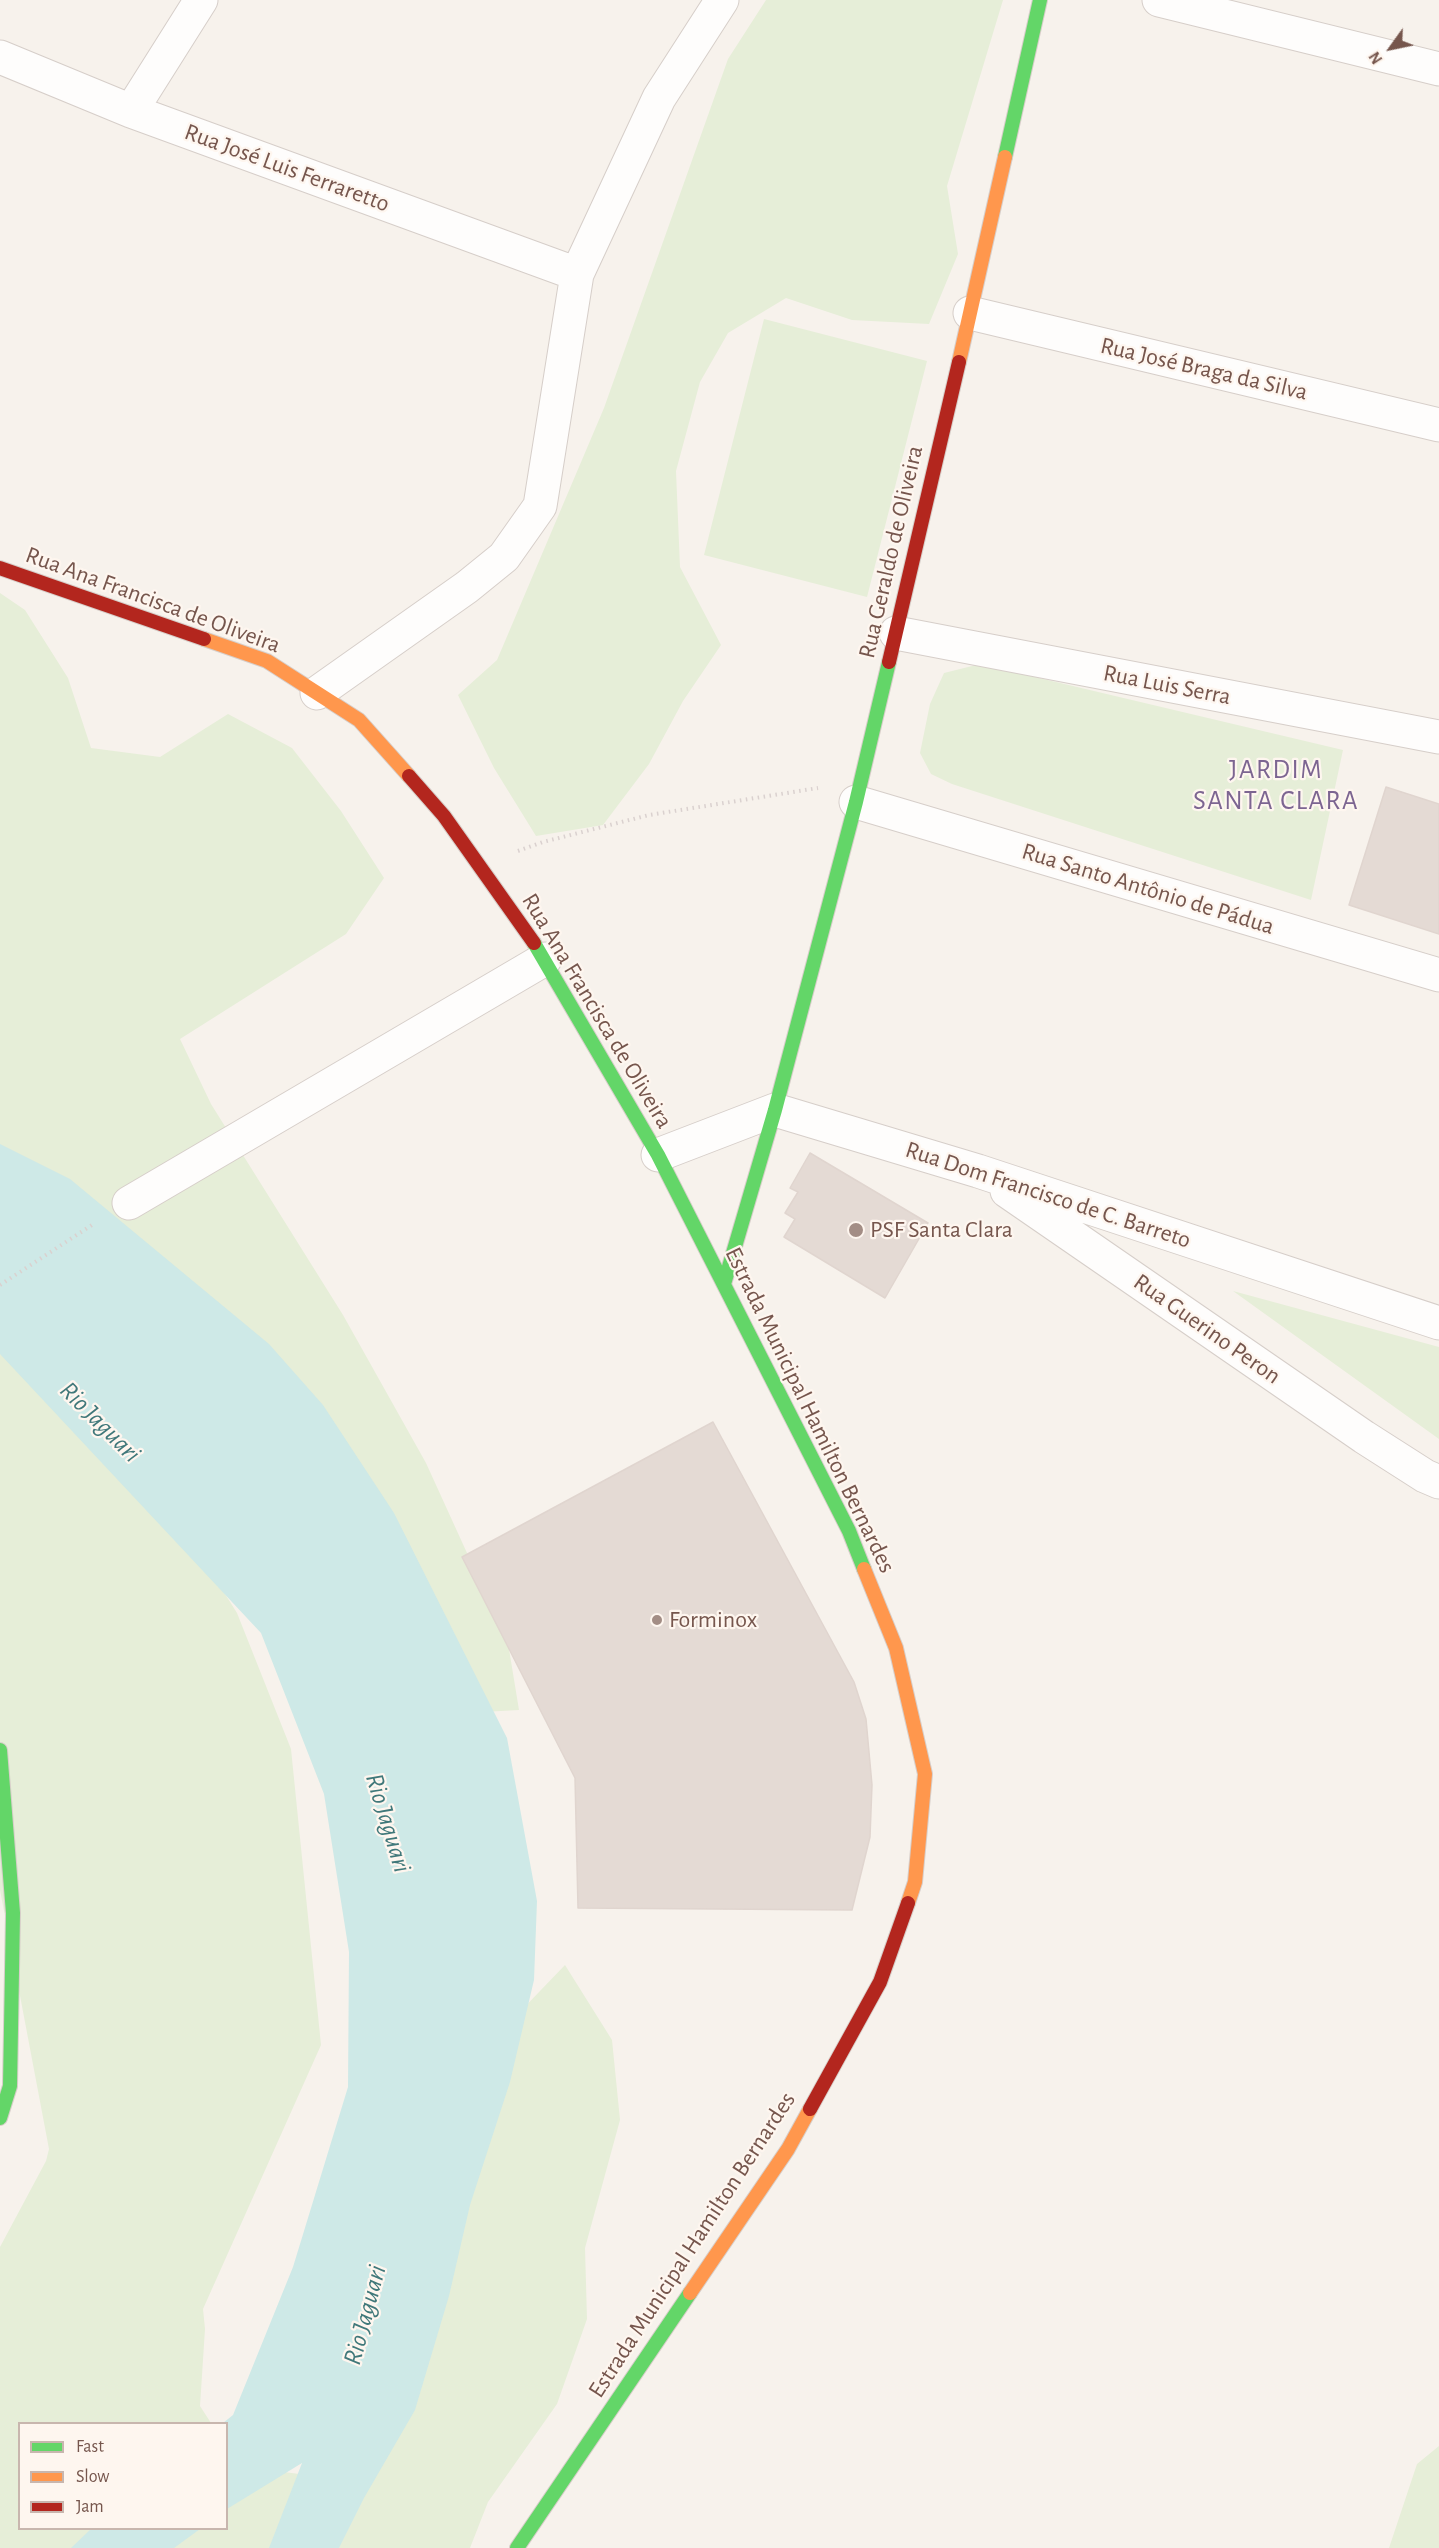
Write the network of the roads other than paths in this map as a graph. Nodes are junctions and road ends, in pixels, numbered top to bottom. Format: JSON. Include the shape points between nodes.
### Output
{"nodes":[{"id":1,"x":201,"y":0,"type":"edge"},
{"id":2,"x":722,"y":0,"type":"edge"},
{"id":3,"x":1040,"y":0,"type":"edge"},
{"id":4,"x":1159,"y":0,"type":"edge"},
{"id":5,"x":0,"y":57,"type":"edge"},
{"id":6,"x":1439,"y":69,"type":"edge"},
{"id":7,"x":131,"y":111,"type":"junction"},
{"id":8,"x":577,"y":274,"type":"junction"},
{"id":9,"x":970,"y":313,"type":"junction"},
{"id":10,"x":1439,"y":425,"type":"edge"},
{"id":11,"x":0,"y":568,"type":"edge"},
{"id":12,"x":896,"y":633,"type":"junction"},
{"id":13,"x":317,"y":693,"type":"junction"},
{"id":14,"x":1439,"y":737,"type":"edge"},
{"id":15,"x":858,"y":792,"type":"junction"},
{"id":16,"x":545,"y":959,"type":"junction"},
{"id":17,"x":1439,"y":975,"type":"edge"},
{"id":18,"x":775,"y":1110,"type":"junction"},
{"id":19,"x":658,"y":1155,"type":"junction"},
{"id":20,"x":978,"y":1171,"type":"junction"},
{"id":21,"x":129,"y":1203,"type":"dead end"},
{"id":22,"x":724,"y":1284,"type":"junction"},
{"id":23,"x":1439,"y":1323,"type":"edge"},
{"id":24,"x":1439,"y":1482,"type":"edge"},
{"id":25,"x":0,"y":1750,"type":"edge"},
{"id":26,"x":0,"y":2118,"type":"edge"},
{"id":27,"x":517,"y":2548,"type":"edge"}],
"edges":[{"from":1,"to":7,"type":"street"},
{"from":2,"to":8,"type":"street","via":[[659,98]]},
{"from":3,"to":9,"type":"street","name":"Rua Geraldo de Oliveira"},
{"from":4,"to":6,"type":"street"},
{"from":5,"to":7,"type":"street","name":"Rua José Luis Ferraretto"},
{"from":7,"to":8,"type":"street","name":"Rua José Luis Ferraretto"},
{"from":8,"to":13,"type":"street","via":[[540,506],[504,556],[467,587]]},
{"from":9,"to":10,"type":"street","name":"Rua José Braga da Silva"},
{"from":9,"to":12,"type":"street","name":"Rua Geraldo de Oliveira"},
{"from":11,"to":13,"type":"street","name":"Rua Ana Francisca de Oliveira","via":[[267,661]]},
{"from":12,"to":14,"type":"street","name":"Rua Luis Serra"},
{"from":12,"to":15,"type":"street","name":"Rua Geraldo de Oliveira"},
{"from":13,"to":16,"type":"street","name":"Rua Ana Francisca de Oliveira","via":[[359,720],[444,816]]},
{"from":15,"to":17,"type":"street","name":"Rua Santo Antônio de Pádua"},
{"from":15,"to":18,"type":"street","name":"Rua Geraldo de Oliveira"},
{"from":16,"to":19,"type":"street","name":"Rua Ana Francisca de Oliveira"},
{"from":16,"to":21,"type":"street"},
{"from":18,"to":19,"type":"street"},
{"from":18,"to":20,"type":"street","name":"Rua Dom Francisco de C. Barreto"},
{"from":18,"to":22,"type":"street","name":"Rua Geraldo de Oliveira"},
{"from":19,"to":22,"type":"street","name":"Estrada Municipal Hamilton Bernardes"},
{"from":20,"to":23,"type":"street","name":"Rua Dom Francisco de C. Barreto"},
{"from":20,"to":24,"type":"street","name":"Rua Guerino Peron","via":[[1354,1430]]},
{"from":22,"to":27,"type":"street","name":"Estrada Municipal Hamilton Bernardes","via":[[849,1531],[896,1648],[925,1774],[915,1881],[880,1982],[788,2149]]},
{"from":25,"to":26,"type":"street","via":[[13,1913],[9,2086]]}]}
